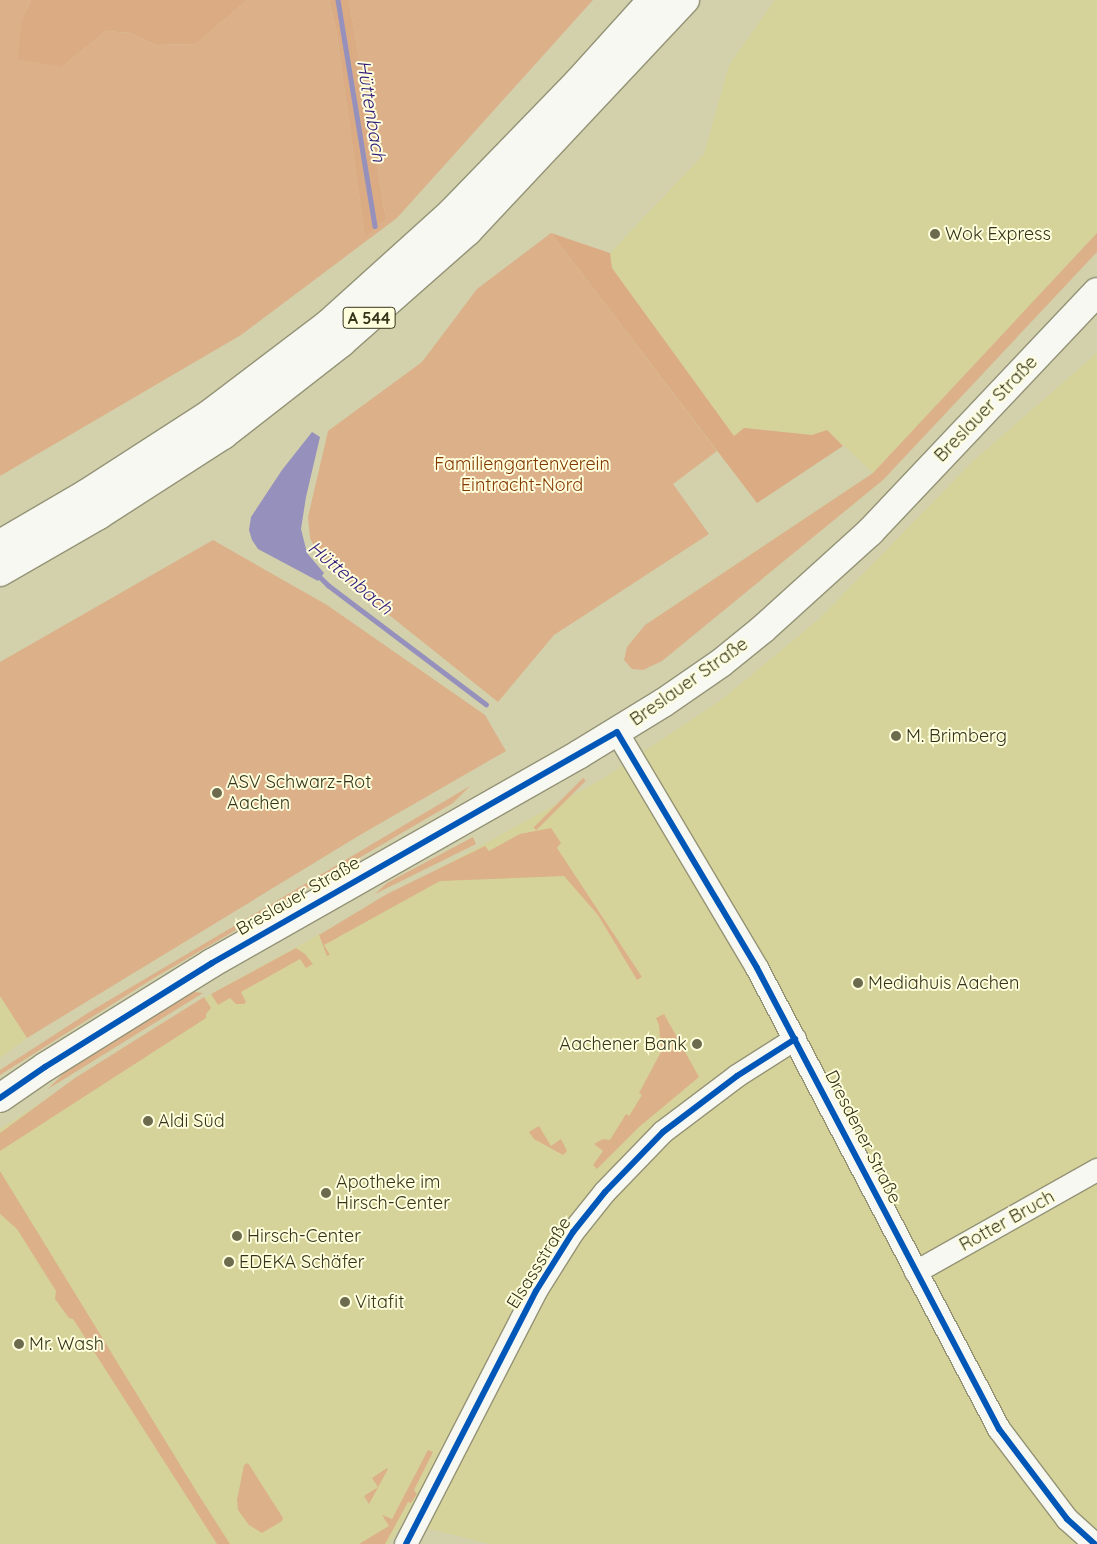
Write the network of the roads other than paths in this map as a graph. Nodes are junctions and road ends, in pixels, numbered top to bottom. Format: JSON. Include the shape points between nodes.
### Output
{"nodes":[{"id":1,"x":652,"y":0,"type":"edge"},
{"id":2,"x":685,"y":0,"type":"edge"},
{"id":3,"x":1097,"y":292,"type":"edge"},
{"id":4,"x":0,"y":544,"type":"edge"},
{"id":5,"x":0,"y":572,"type":"edge"},
{"id":6,"x":617,"y":732,"type":"junction"},
{"id":7,"x":795,"y":1038,"type":"junction"},
{"id":8,"x":0,"y":1098,"type":"edge"},
{"id":9,"x":1097,"y":1170,"type":"edge"},
{"id":10,"x":916,"y":1272,"type":"junction"},
{"id":11,"x":406,"y":1544,"type":"edge"},
{"id":12,"x":1095,"y":1544,"type":"edge"}],
"edges":[{"from":1,"to":4,"type":"main road","number":"A 544","via":[[452,212],[327,325],[211,413],[86,494]]},
{"from":2,"to":5,"type":"main road","number":"A 544","via":[[468,231],[341,343],[222,435],[99,515]]},
{"from":3,"to":6,"type":"main road","name":"Breslauer Straße","via":[[870,532],[764,628],[721,662]]},
{"from":6,"to":7,"type":"street","name":"Dresdener Straße"},
{"from":6,"to":8,"type":"main road","name":"Breslauer Straße","via":[[212,963]]},
{"from":7,"to":10,"type":"street","name":"Dresdener Straße"},
{"from":7,"to":11,"type":"street","name":"Elsassstraße","via":[[736,1076],[663,1132],[605,1192],[574,1232],[536,1291]]},
{"from":9,"to":10,"type":"street","name":"Rotter Bruch"},
{"from":10,"to":12,"type":"street","name":"Dresdener Straße","via":[[999,1429],[1068,1519]]}]}
